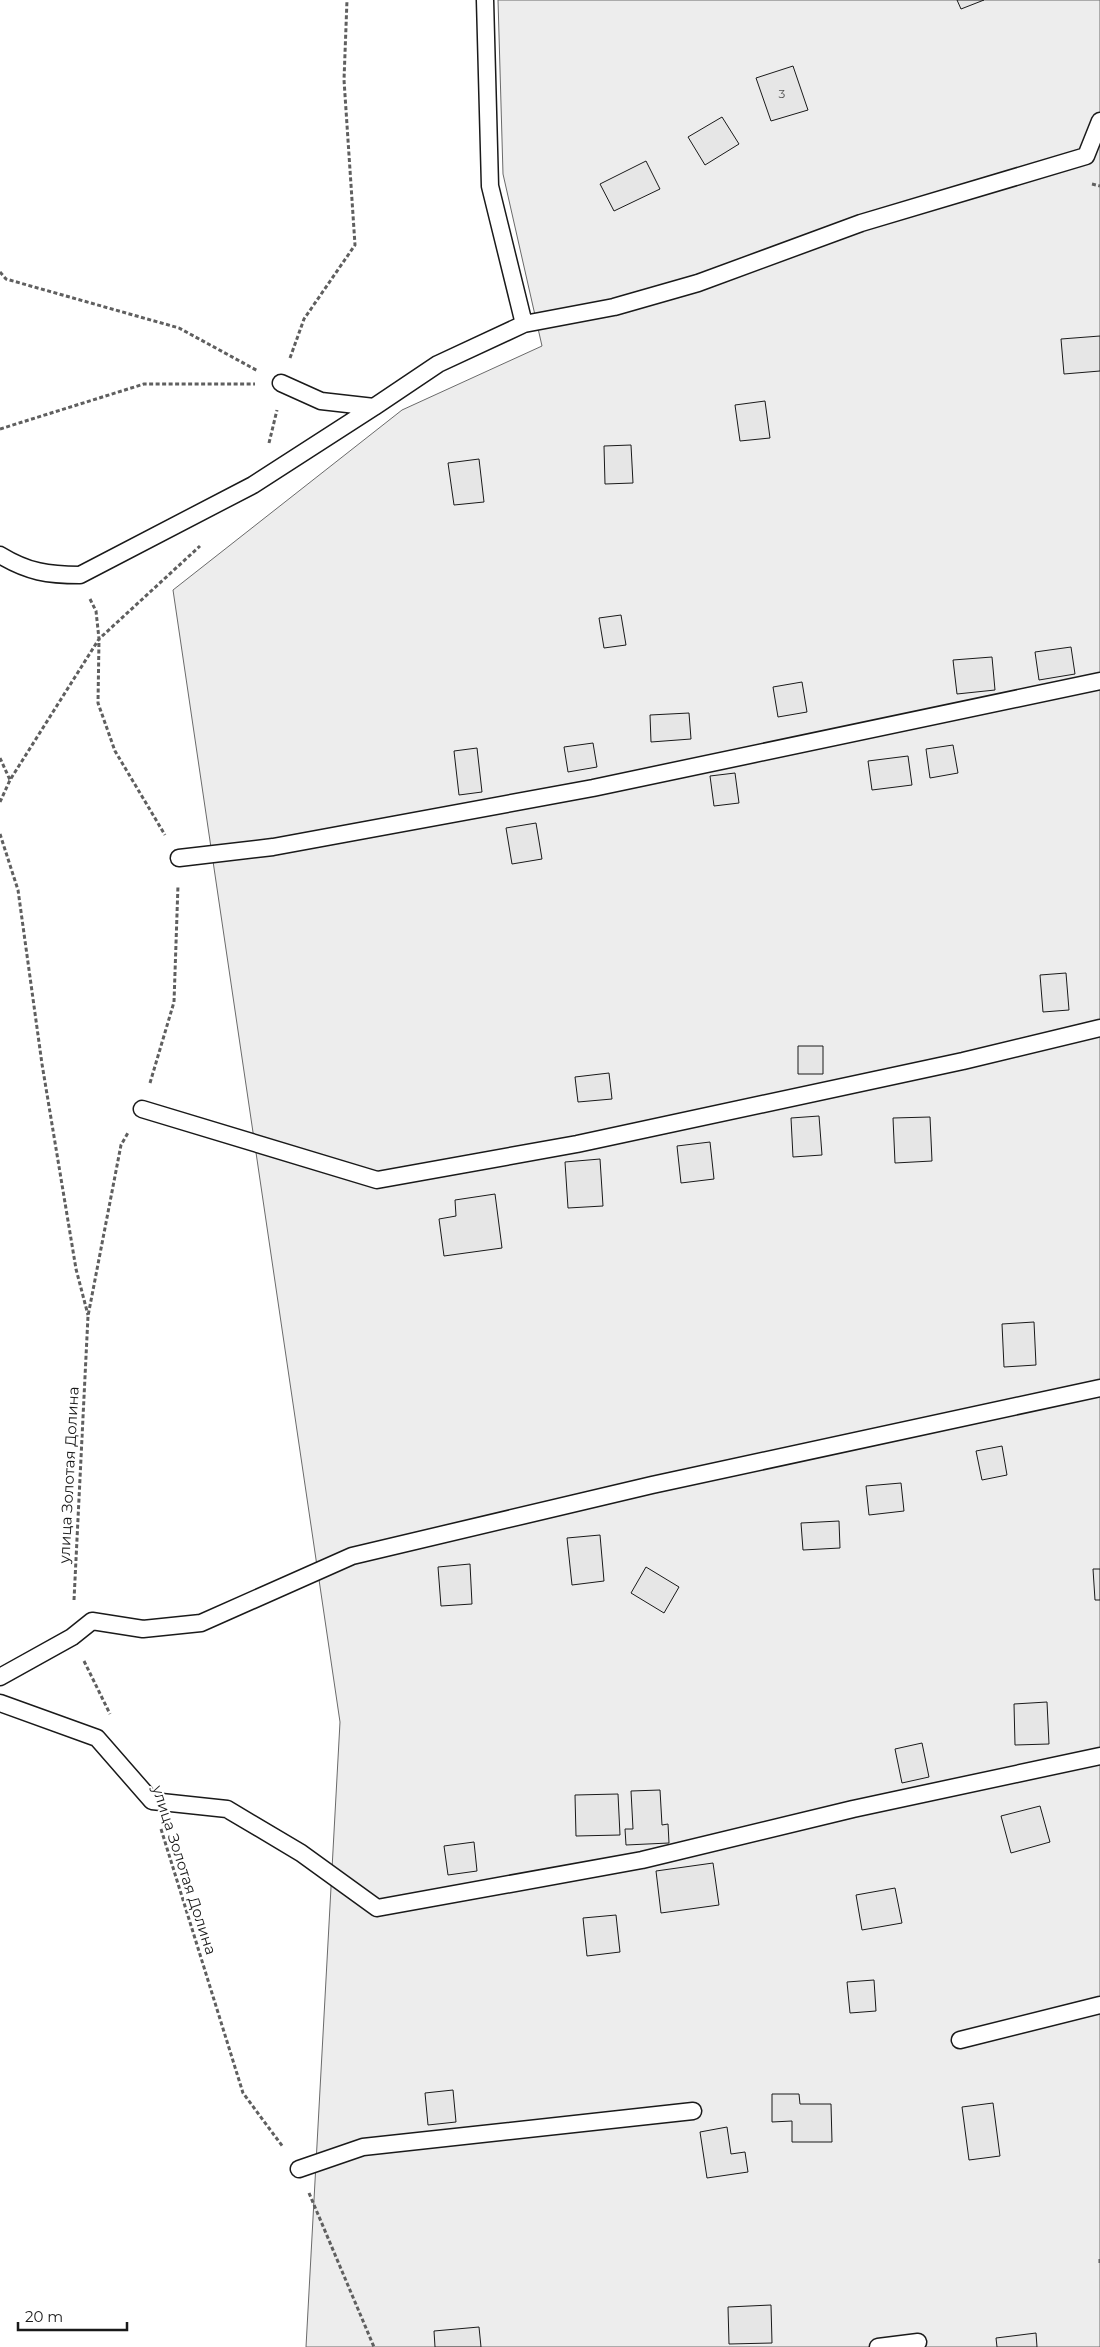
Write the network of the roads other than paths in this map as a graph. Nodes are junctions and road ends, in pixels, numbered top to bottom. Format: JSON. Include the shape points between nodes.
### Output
{"nodes":[{"id":1,"x":485,"y":0,"type":"edge"},
{"id":2,"x":1100,"y":121,"type":"edge"},
{"id":3,"x":1093,"y":156,"type":"edge"},
{"id":4,"x":524,"y":324,"type":"junction"},
{"id":5,"x":281,"y":383,"type":"road end"},
{"id":6,"x":374,"y":407,"type":"junction"},
{"id":7,"x":0,"y":555,"type":"edge"},
{"id":8,"x":1100,"y":681,"type":"edge"},
{"id":9,"x":179,"y":858,"type":"road end"},
{"id":10,"x":1100,"y":1028,"type":"edge"},
{"id":11,"x":142,"y":1109,"type":"road end"},
{"id":12,"x":1100,"y":1388,"type":"edge"},
{"id":13,"x":0,"y":1677,"type":"edge"},
{"id":14,"x":0,"y":1702,"type":"edge"},
{"id":15,"x":1100,"y":1756,"type":"edge"},
{"id":16,"x":1100,"y":2004,"type":"edge"},
{"id":17,"x":960,"y":2040,"type":"dead end"},
{"id":18,"x":693,"y":2111,"type":"dead end"},
{"id":19,"x":299,"y":2169,"type":"road end"},
{"id":20,"x":918,"y":2342,"type":"dead end"},
{"id":21,"x":878,"y":2347,"type":"edge"}],
"edges":[{"from":1,"to":4,"type":"lane","via":[[490,186]]},
{"from":2,"to":3,"type":"lane"},
{"from":3,"to":4,"type":"lane","via":[[861,223],[698,284],[614,307]]},
{"from":4,"to":6,"type":"lane","via":[[438,364]]},
{"from":5,"to":6,"type":"lane","via":[[322,400]]},
{"from":6,"to":7,"type":"lane","via":[[254,486],[80,575],[57,575],[22,568]]},
{"from":8,"to":9,"type":"lane","via":[[584,790],[273,847]]},
{"from":10,"to":11,"type":"lane","via":[[964,1061],[577,1144],[377,1180]]},
{"from":12,"to":13,"type":"lane","via":[[652,1485],[352,1556],[201,1623],[143,1630],[92,1621],[72,1637]]},
{"from":14,"to":15,"type":"lane","via":[[97,1738],[152,1801],[227,1809],[302,1853],[377,1908],[642,1860],[853,1809]]},
{"from":16,"to":17,"type":"lane"},
{"from":18,"to":19,"type":"lane","via":[[363,2147]]},
{"from":20,"to":21,"type":"lane"}]}
